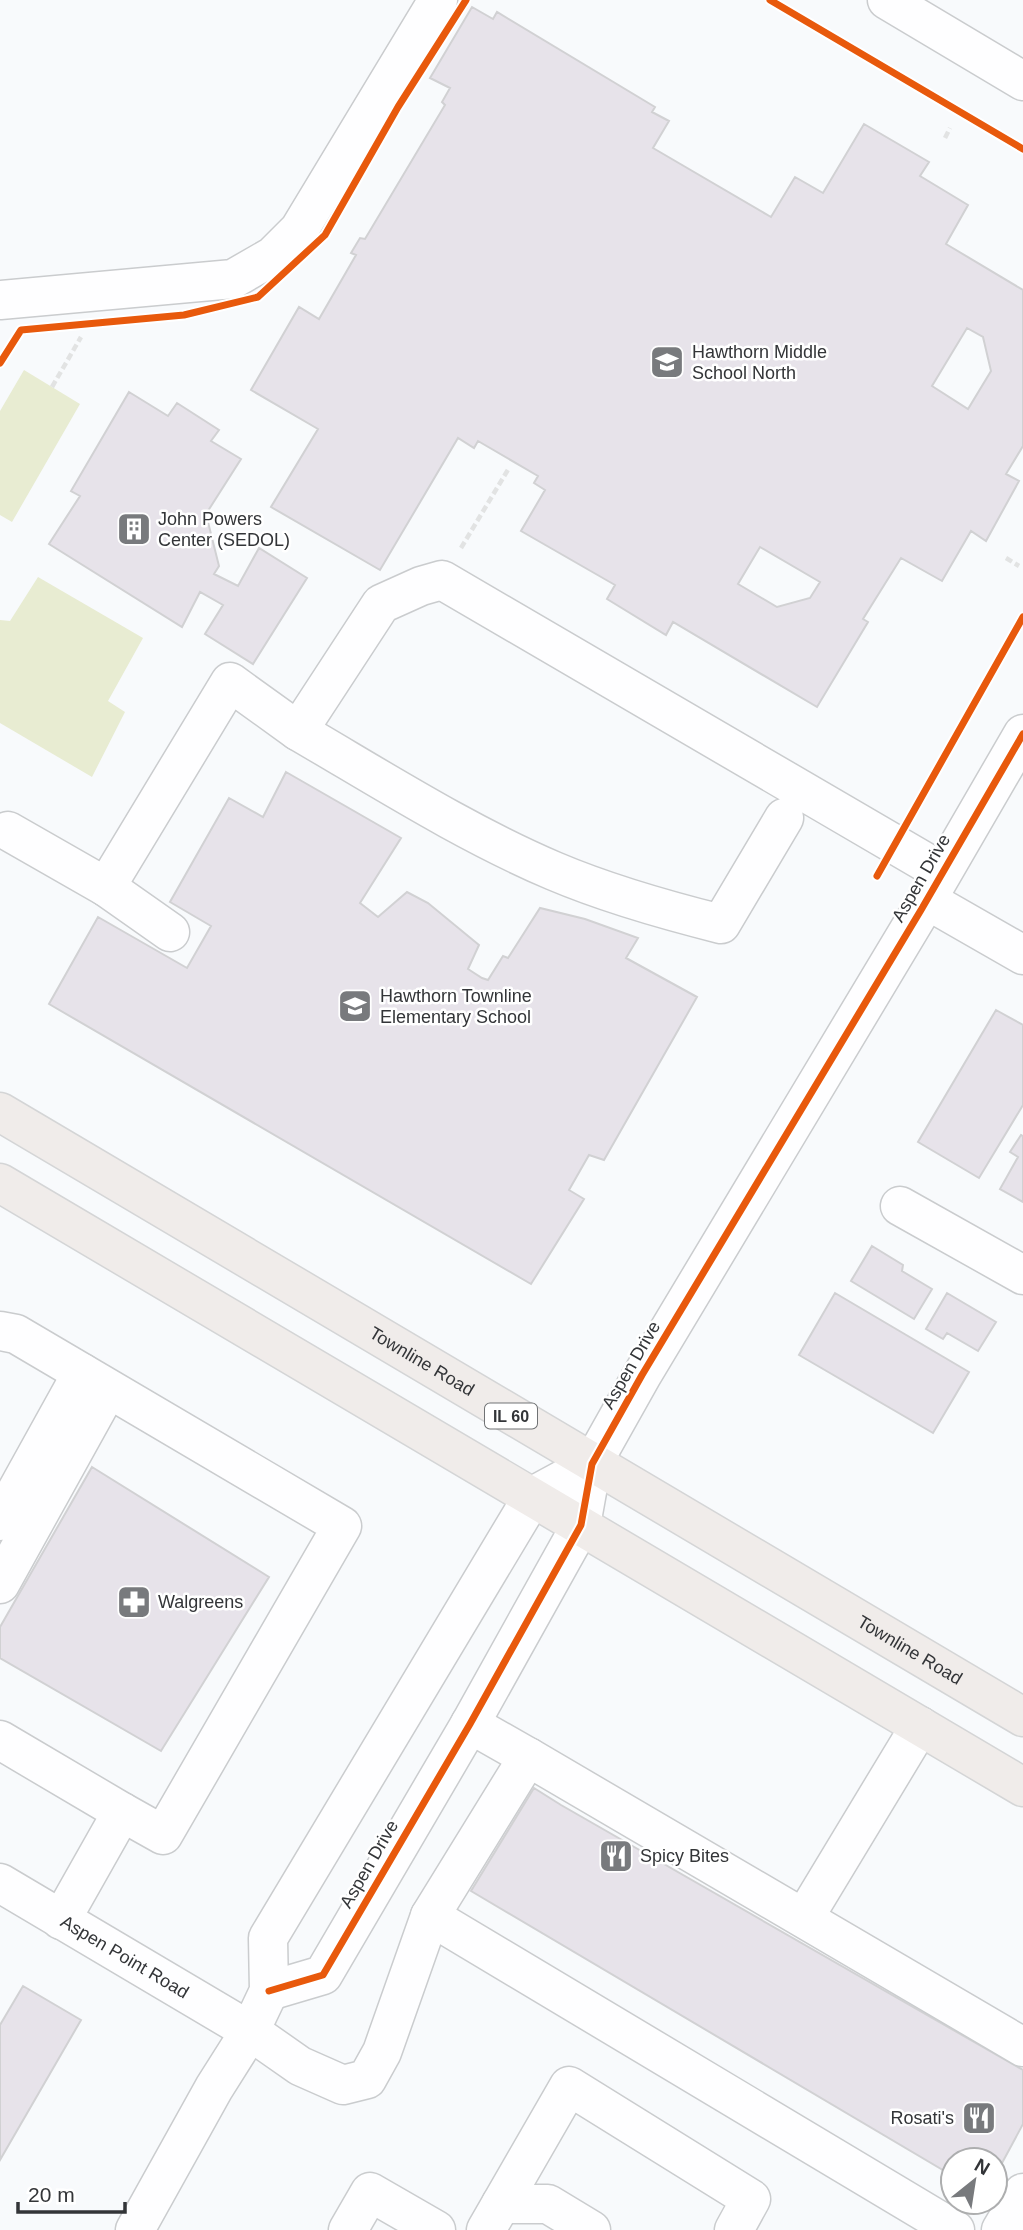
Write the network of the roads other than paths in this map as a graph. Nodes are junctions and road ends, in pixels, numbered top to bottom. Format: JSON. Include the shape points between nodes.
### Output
{"nodes":[{"id":1,"x":438,"y":0,"type":"edge"},
{"id":2,"x":887,"y":0,"type":"edge"},
{"id":3,"x":1023,"y":81,"type":"edge"},
{"id":4,"x":0,"y":300,"type":"edge"},
{"id":5,"x":298,"y":731,"type":"junction"},
{"id":6,"x":1023,"y":734,"type":"edge"},
{"id":7,"x":784,"y":818,"type":"dead end"},
{"id":8,"x":8,"y":831,"type":"dead end"},
{"id":9,"x":934,"y":886,"type":"junction"},
{"id":10,"x":106,"y":887,"type":"junction"},
{"id":11,"x":170,"y":932,"type":"dead end"},
{"id":12,"x":1023,"y":955,"type":"edge"},
{"id":13,"x":0,"y":1112,"type":"edge"},
{"id":14,"x":0,"y":1183,"type":"edge"},
{"id":15,"x":900,"y":1206,"type":"dead end"},
{"id":16,"x":1023,"y":1275,"type":"edge"},
{"id":17,"x":5,"y":1342,"type":"edge"},
{"id":18,"x":95,"y":1381,"type":"junction"},
{"id":19,"x":592,"y":1464,"type":"junction"},
{"id":20,"x":533,"y":1496,"type":"junction"},
{"id":21,"x":0,"y":1521,"type":"edge"},
{"id":22,"x":581,"y":1525,"type":"junction"},
{"id":23,"x":0,"y":1584,"type":"edge"},
{"id":24,"x":1023,"y":1717,"type":"edge"},
{"id":25,"x":470,"y":1724,"type":"junction"},
{"id":26,"x":920,"y":1726,"type":"junction"},
{"id":27,"x":0,"y":1740,"type":"edge"},
{"id":28,"x":528,"y":1757,"type":"junction"},
{"id":29,"x":1023,"y":1787,"type":"edge"},
{"id":30,"x":122,"y":1812,"type":"junction"},
{"id":31,"x":0,"y":1883,"type":"edge"},
{"id":32,"x":430,"y":1916,"type":"junction"},
{"id":33,"x":804,"y":1918,"type":"junction"},
{"id":34,"x":61,"y":1920,"type":"junction"},
{"id":35,"x":269,"y":1991,"type":"junction"},
{"id":36,"x":250,"y":2031,"type":"junction"},
{"id":37,"x":1023,"y":2047,"type":"edge"},
{"id":38,"x":1023,"y":2193,"type":"edge"},
{"id":39,"x":493,"y":2217,"type":"edge"},
{"id":40,"x":135,"y":2230,"type":"edge"},
{"id":41,"x":348,"y":2230,"type":"edge"},
{"id":42,"x":436,"y":2230,"type":"edge"},
{"id":43,"x":591,"y":2230,"type":"edge"},
{"id":44,"x":734,"y":2230,"type":"edge"},
{"id":45,"x":955,"y":2230,"type":"edge"},
{"id":46,"x":1001,"y":2230,"type":"edge"}],
"edges":[{"from":1,"to":4,"type":"street","via":[[299,230],[273,256],[233,279]]},
{"from":2,"to":3,"type":"street"},
{"from":5,"to":7,"type":"street","via":[[449,818],[554,871],[651,906],[721,924]]},
{"from":5,"to":9,"type":"street","via":[[381,604],[442,580]]},
{"from":5,"to":10,"type":"street","via":[[230,681]]},
{"from":6,"to":9,"type":"street","name":"Aspen Drive"},
{"from":8,"to":10,"type":"street"},
{"from":9,"to":12,"type":"street"},
{"from":9,"to":19,"type":"street","name":"Aspen Drive"},
{"from":10,"to":11,"type":"street"},
{"from":13,"to":19,"type":"main road","name":"Townline Road","number":"IL 60"},
{"from":14,"to":20,"type":"main road"},
{"from":15,"to":16,"type":"street"},
{"from":17,"to":18,"type":"street"},
{"from":18,"to":21,"type":"street"},
{"from":18,"to":23,"type":"street"},
{"from":18,"to":30,"type":"street","via":[[342,1526],[163,1835]]},
{"from":19,"to":20,"type":"street"},
{"from":19,"to":22,"type":"street","name":"Aspen Drive"},
{"from":19,"to":24,"type":"main road","name":"Townline Road","number":"IL 60"},
{"from":20,"to":22,"type":"main road"},
{"from":20,"to":35,"type":"street","via":[[268,1938]]},
{"from":22,"to":25,"type":"street","name":"Aspen Drive"},
{"from":22,"to":26,"type":"main road"},
{"from":25,"to":28,"type":"street"},
{"from":25,"to":35,"type":"street","name":"Aspen Drive","via":[[323,1975]]},
{"from":26,"to":29,"type":"main road"},
{"from":26,"to":33,"type":"street"},
{"from":27,"to":30,"type":"street"},
{"from":28,"to":32,"type":"street"},
{"from":28,"to":33,"type":"street"},
{"from":30,"to":34,"type":"street"},
{"from":31,"to":34,"type":"street","name":"Aspen Point Road"},
{"from":32,"to":36,"type":"street","name":"Aspen Point Road","via":[[382,2052],[367,2080],[343,2085],[300,2066]]},
{"from":32,"to":45,"type":"street"},
{"from":33,"to":37,"type":"street"},
{"from":34,"to":36,"type":"street","name":"Aspen Point Road"},
{"from":35,"to":36,"type":"street"},
{"from":36,"to":40,"type":"street"},
{"from":38,"to":46,"type":"street"},
{"from":39,"to":43,"type":"street","via":[[548,2204]]},
{"from":39,"to":44,"type":"street","via":[[569,2086],[751,2199]]},
{"from":41,"to":42,"type":"street","via":[[370,2192]]}]}
